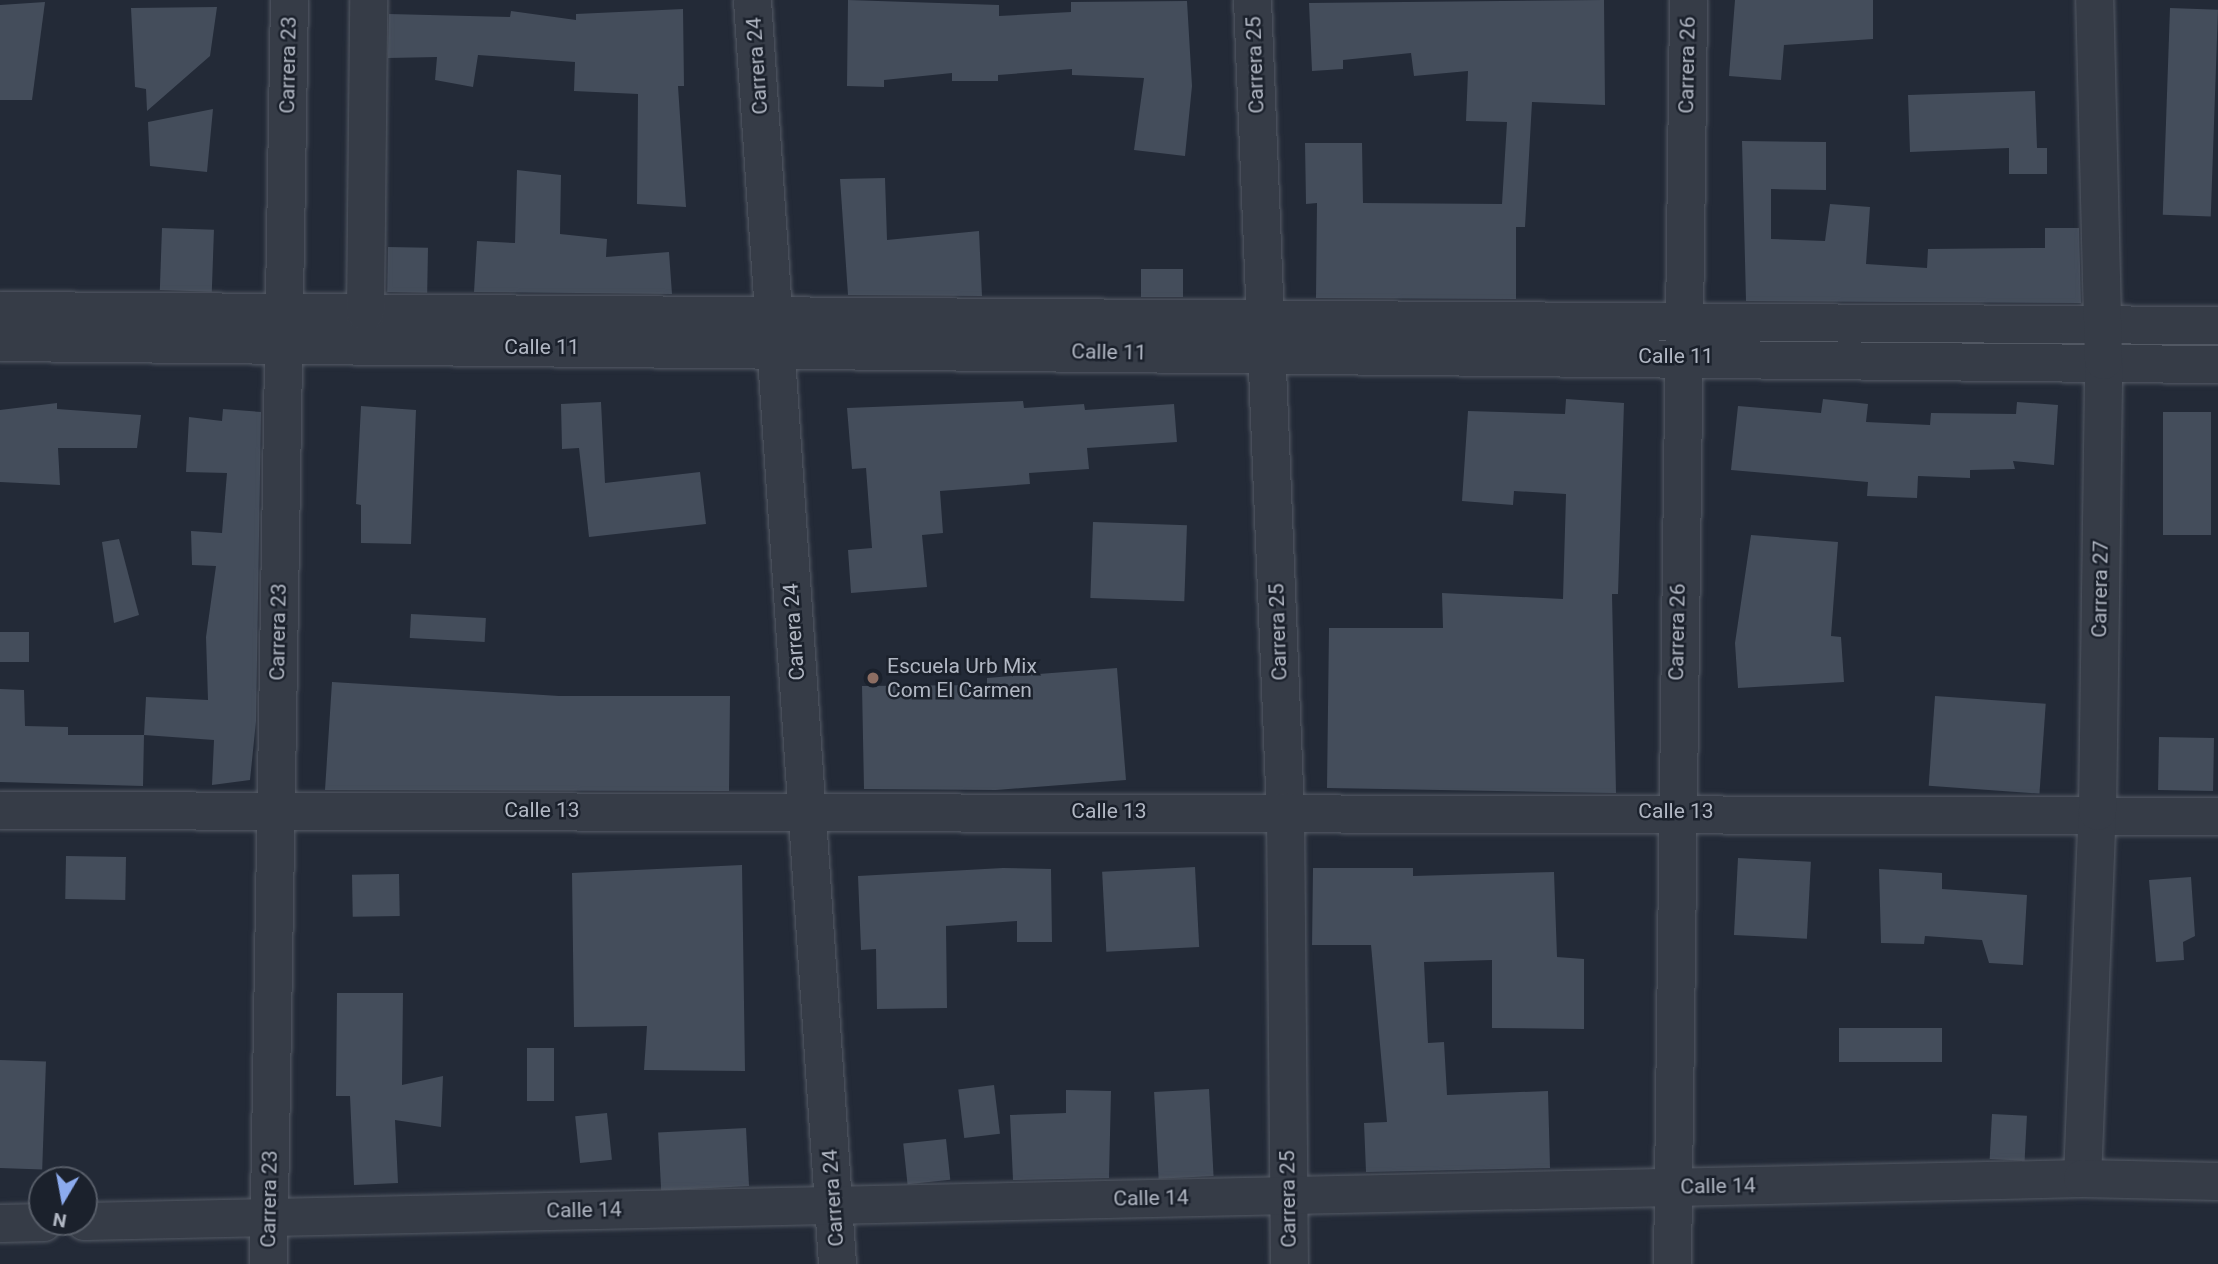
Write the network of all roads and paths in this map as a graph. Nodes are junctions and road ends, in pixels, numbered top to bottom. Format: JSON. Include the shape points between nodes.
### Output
{"nodes":[{"id":1,"x":289,"y":0,"type":"edge"},
{"id":2,"x":368,"y":0,"type":"edge"},
{"id":3,"x":752,"y":0,"type":"edge"},
{"id":4,"x":1252,"y":0,"type":"edge"},
{"id":5,"x":1688,"y":0,"type":"edge"},
{"id":6,"x":2094,"y":0,"type":"edge"},
{"id":7,"x":0,"y":310,"type":"edge"},
{"id":8,"x":365,"y":312,"type":"junction"},
{"id":9,"x":1683,"y":319,"type":"junction"},
{"id":10,"x":2102,"y":320,"type":"junction"},
{"id":11,"x":2218,"y":324,"type":"edge"},
{"id":12,"x":284,"y":329,"type":"junction"},
{"id":13,"x":774,"y":333,"type":"junction"},
{"id":14,"x":1267,"y":336,"type":"junction"},
{"id":15,"x":0,"y":342,"type":"edge"},
{"id":16,"x":1683,"y":356,"type":"junction"},
{"id":17,"x":2103,"y":360,"type":"junction"},
{"id":18,"x":2218,"y":364,"type":"edge"},
{"id":19,"x":0,"y":810,"type":"edge"},
{"id":20,"x":275,"y":810,"type":"junction"},
{"id":21,"x":805,"y":811,"type":"junction"},
{"id":22,"x":1284,"y":811,"type":"junction"},
{"id":23,"x":1673,"y":811,"type":"junction"},
{"id":24,"x":2097,"y":811,"type":"junction"},
{"id":25,"x":2218,"y":816,"type":"edge"},
{"id":26,"x":2082,"y":1178,"type":"junction"},
{"id":27,"x":2218,"y":1181,"type":"edge"},
{"id":28,"x":1673,"y":1187,"type":"junction"},
{"id":29,"x":1288,"y":1195,"type":"junction"},
{"id":30,"x":834,"y":1205,"type":"junction"},
{"id":31,"x":268,"y":1217,"type":"junction"},
{"id":32,"x":98,"y":1221,"type":"edge"},
{"id":33,"x":28,"y":1222,"type":"edge"},
{"id":34,"x":0,"y":1223,"type":"edge"},
{"id":35,"x":268,"y":1264,"type":"edge"},
{"id":36,"x":837,"y":1264,"type":"edge"},
{"id":37,"x":1289,"y":1264,"type":"edge"},
{"id":38,"x":1672,"y":1264,"type":"edge"}],
"edges":[{"from":1,"to":12,"type":"street","name":"Carrera 23"},
{"from":2,"to":8,"type":"street"},
{"from":3,"to":13,"type":"street","name":"Carrera 24"},
{"from":4,"to":14,"type":"street","name":"Carrera 25"},
{"from":5,"to":9,"type":"street","name":"Carrera 26"},
{"from":6,"to":10,"type":"street","name":"Carrera 27"},
{"from":7,"to":12,"type":"street","name":"Calle 11"},
{"from":8,"to":12,"type":"street","name":"Calle 11"},
{"from":8,"to":13,"type":"street","name":"Calle 11"},
{"from":9,"to":10,"type":"street","name":"Calle 11"},
{"from":9,"to":14,"type":"street","name":"Calle 11"},
{"from":9,"to":16,"type":"street","name":"Carrera 26"},
{"from":10,"to":11,"type":"street","name":"Calle 11"},
{"from":10,"to":17,"type":"street","name":"Carrera 27"},
{"from":12,"to":13,"type":"street","name":"Calle 11"},
{"from":12,"to":15,"type":"street","name":"Calle 11"},
{"from":12,"to":20,"type":"street","name":"Carrera 23"},
{"from":13,"to":14,"type":"street","name":"Calle 11"},
{"from":13,"to":21,"type":"street","name":"Carrera 24"},
{"from":14,"to":16,"type":"street","name":"Calle 11"},
{"from":14,"to":22,"type":"street","name":"Carrera 25"},
{"from":16,"to":17,"type":"street","name":"Calle 11"},
{"from":16,"to":23,"type":"street","name":"Carrera 26"},
{"from":17,"to":18,"type":"street","name":"Calle 11"},
{"from":17,"to":24,"type":"street","name":"Carrera 27"},
{"from":19,"to":20,"type":"street","name":"Calle 13"},
{"from":20,"to":21,"type":"street","name":"Calle 13"},
{"from":20,"to":31,"type":"street","name":"Carrera 23"},
{"from":21,"to":22,"type":"street","name":"Calle 13"},
{"from":21,"to":30,"type":"street","name":"Carrera 24"},
{"from":22,"to":23,"type":"street","name":"Calle 13"},
{"from":22,"to":29,"type":"street","name":"Carrera 25"},
{"from":23,"to":24,"type":"street","name":"Calle 13"},
{"from":23,"to":28,"type":"street","name":"Carrera 26"},
{"from":24,"to":25,"type":"street","name":"Calle 13"},
{"from":24,"to":26,"type":"street","name":"Carrera 27"},
{"from":26,"to":27,"type":"street","name":"Calle 14"},
{"from":26,"to":28,"type":"street","name":"Calle 14"},
{"from":28,"to":29,"type":"street","name":"Calle 14"},
{"from":28,"to":38,"type":"street","name":"Carrera 26"},
{"from":29,"to":30,"type":"street","name":"Calle 14"},
{"from":29,"to":37,"type":"street","name":"Carrera 25"},
{"from":30,"to":31,"type":"street","name":"Calle 14"},
{"from":30,"to":36,"type":"street","name":"Carrera 24"},
{"from":31,"to":32,"type":"street","name":"Calle 14"},
{"from":31,"to":35,"type":"street","name":"Carrera 23"},
{"from":33,"to":34,"type":"street"}]}
